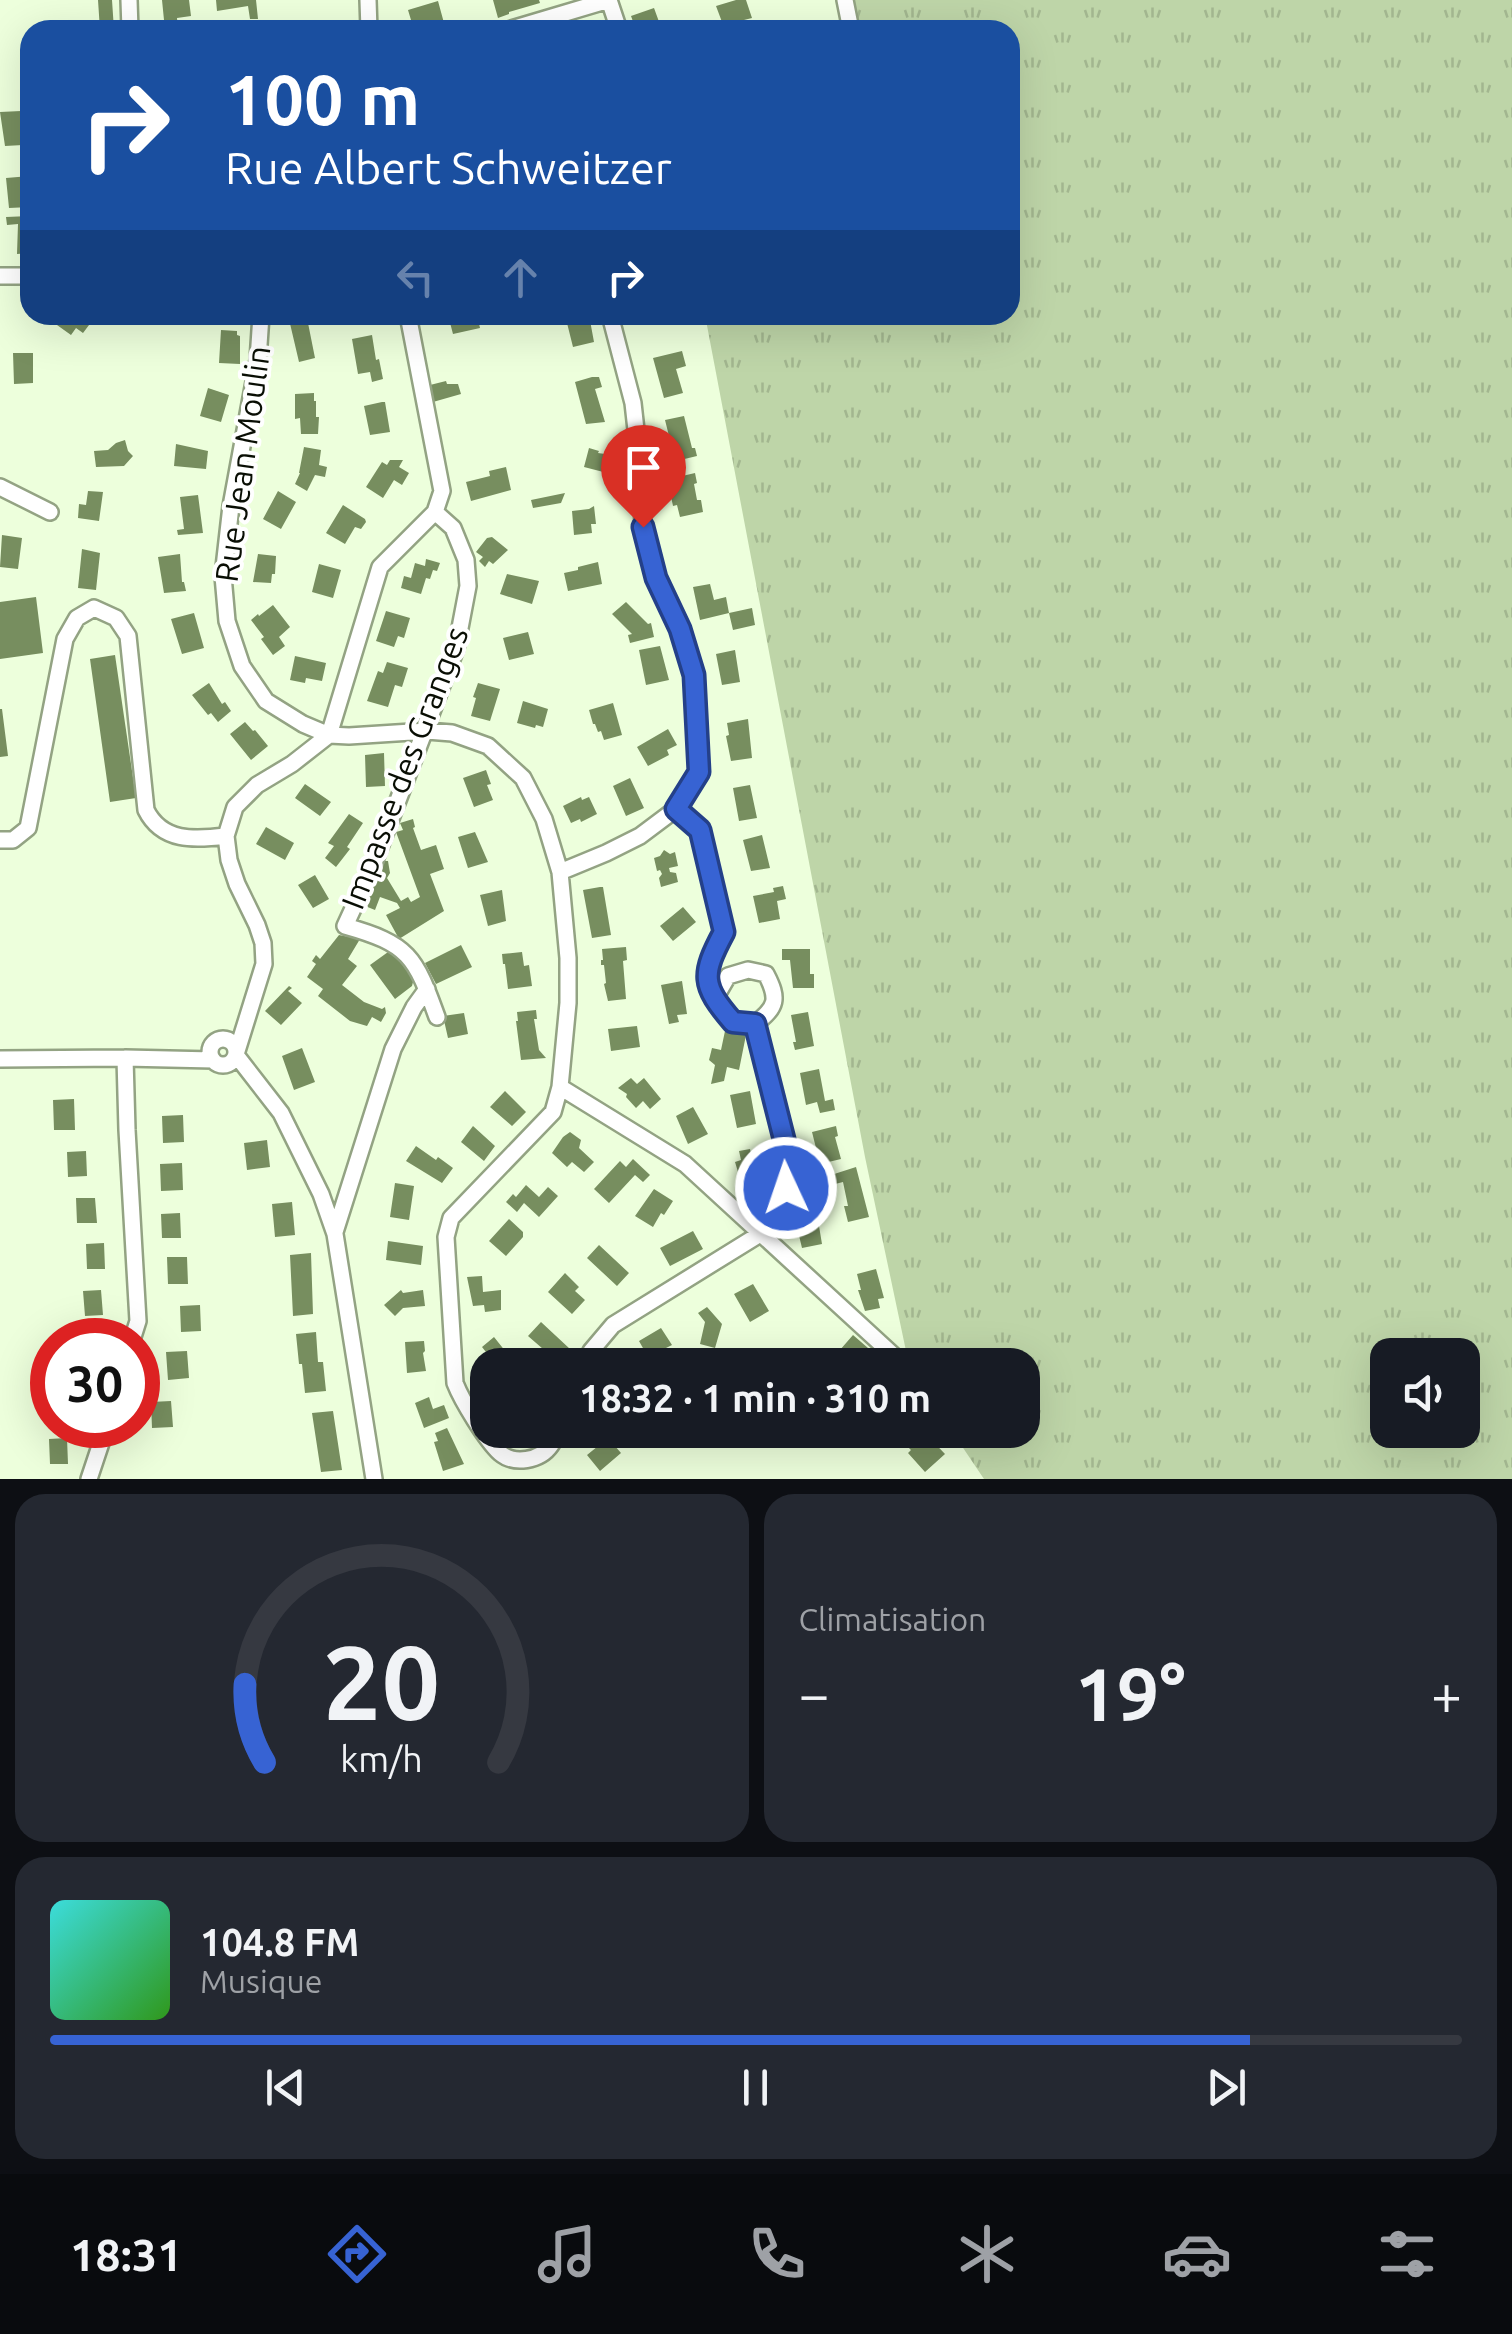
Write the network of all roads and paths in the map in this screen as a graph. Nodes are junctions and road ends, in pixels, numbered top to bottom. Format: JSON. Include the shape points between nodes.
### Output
{"nodes":[{"id":1,"x":609,"y":0,"type":"edge"},
{"id":2,"x":542,"y":20,"type":"edge"},
{"id":3,"x":260,"y":325,"type":"edge"},
{"id":4,"x":410,"y":325,"type":"edge"},
{"id":5,"x":613,"y":325,"type":"edge"},
{"id":6,"x":0,"y":486,"type":"edge"},
{"id":7,"x":50,"y":512,"type":"dead end"},
{"id":8,"x":435,"y":512,"type":"junction"},
{"id":9,"x":424,"y":731,"type":"junction"},
{"id":10,"x":328,"y":735,"type":"junction"},
{"id":11,"x":676,"y":809,"type":"junction"},
{"id":12,"x":226,"y":836,"type":"junction"},
{"id":13,"x":0,"y":840,"type":"edge"},
{"id":14,"x":560,"y":872,"type":"junction"},
{"id":15,"x":427,"y":988,"type":"junction"},
{"id":16,"x":714,"y":1000,"type":"junction"},
{"id":17,"x":437,"y":1017,"type":"dead end"},
{"id":18,"x":755,"y":1024,"type":"junction"},
{"id":19,"x":223,"y":1053,"type":"junction"},
{"id":20,"x":125,"y":1058,"type":"junction"},
{"id":21,"x":0,"y":1059,"type":"edge"},
{"id":22,"x":560,"y":1087,"type":"junction"},
{"id":23,"x":742,"y":1216,"type":"junction"},
{"id":24,"x":335,"y":1234,"type":"junction"},
{"id":25,"x":760,"y":1234,"type":"junction"},
{"id":26,"x":138,"y":1318,"type":"edge"},
{"id":27,"x":593,"y":1348,"type":"edge"},
{"id":28,"x":885,"y":1348,"type":"edge"},
{"id":29,"x":470,"y":1413,"type":"edge"},
{"id":30,"x":99,"y":1448,"type":"edge"},
{"id":31,"x":496,"y":1448,"type":"edge"},
{"id":32,"x":548,"y":1448,"type":"edge"},
{"id":33,"x":89,"y":1479,"type":"edge"},
{"id":34,"x":374,"y":1479,"type":"edge"}],
"edges":[{"from":1,"to":2,"type":"street"},
{"from":3,"to":10,"type":"street","name":"Rue Jean Moulin","via":[[223,576],[227,621],[242,666],[266,701]]},
{"from":4,"to":8,"type":"street","via":[[442,490]]},
{"from":5,"to":11,"type":"street","via":[[633,403],[643,527],[694,675],[699,772]]},
{"from":6,"to":7,"type":"street"},
{"from":8,"to":9,"type":"street","name":"Impasse des Granges","via":[[454,528],[468,586],[456,649]]},
{"from":8,"to":10,"type":"street","via":[[380,566]]},
{"from":9,"to":10,"type":"street","name":"Rue Jean Moulin"},
{"from":9,"to":14,"type":"street","name":"Rue Jean Moulin","via":[[488,746],[523,778]]},
{"from":9,"to":15,"type":"street","name":"Impasse des Granges","via":[[345,926],[401,948]]},
{"from":10,"to":12,"type":"street","via":[[257,785],[235,807]]},
{"from":11,"to":14,"type":"street","via":[[640,836]]},
{"from":11,"to":16,"type":"street","via":[[700,830],[724,932],[706,976]]},
{"from":12,"to":13,"type":"street","via":[[168,834],[152,824],[128,636],[116,618],[94,608],[77,618],[65,639],[28,828],[13,840]]},
{"from":12,"to":19,"type":"street","via":[[264,964]]},
{"from":14,"to":22,"type":"street","name":"Rue Jean Moulin","via":[[568,1002]]},
{"from":15,"to":17,"type":"street","name":"Impasse des Granges"},
{"from":15,"to":24,"type":"street","via":[[393,1049]]},
{"from":16,"to":18,"type":"street","via":[[733,1022]]},
{"from":16,"to":18,"type":"street","via":[[728,976],[766,974],[775,1002]]},
{"from":18,"to":23,"type":"street","via":[[790,1163],[786,1188]]},
{"from":19,"to":20,"type":"street"},
{"from":19,"to":24,"type":"street","via":[[282,1112]]},
{"from":20,"to":21,"type":"street"},
{"from":20,"to":26,"type":"street"},
{"from":22,"to":23,"type":"street","via":[[685,1164]]},
{"from":22,"to":29,"type":"street","via":[[552,1112],[451,1218],[446,1236],[455,1384]]},
{"from":23,"to":25,"type":"street"},
{"from":24,"to":34,"type":"street"},
{"from":25,"to":27,"type":"street","via":[[613,1324]]},
{"from":25,"to":28,"type":"street"},
{"from":30,"to":33,"type":"street"},
{"from":31,"to":32,"type":"street","via":[[520,1460]]}]}
